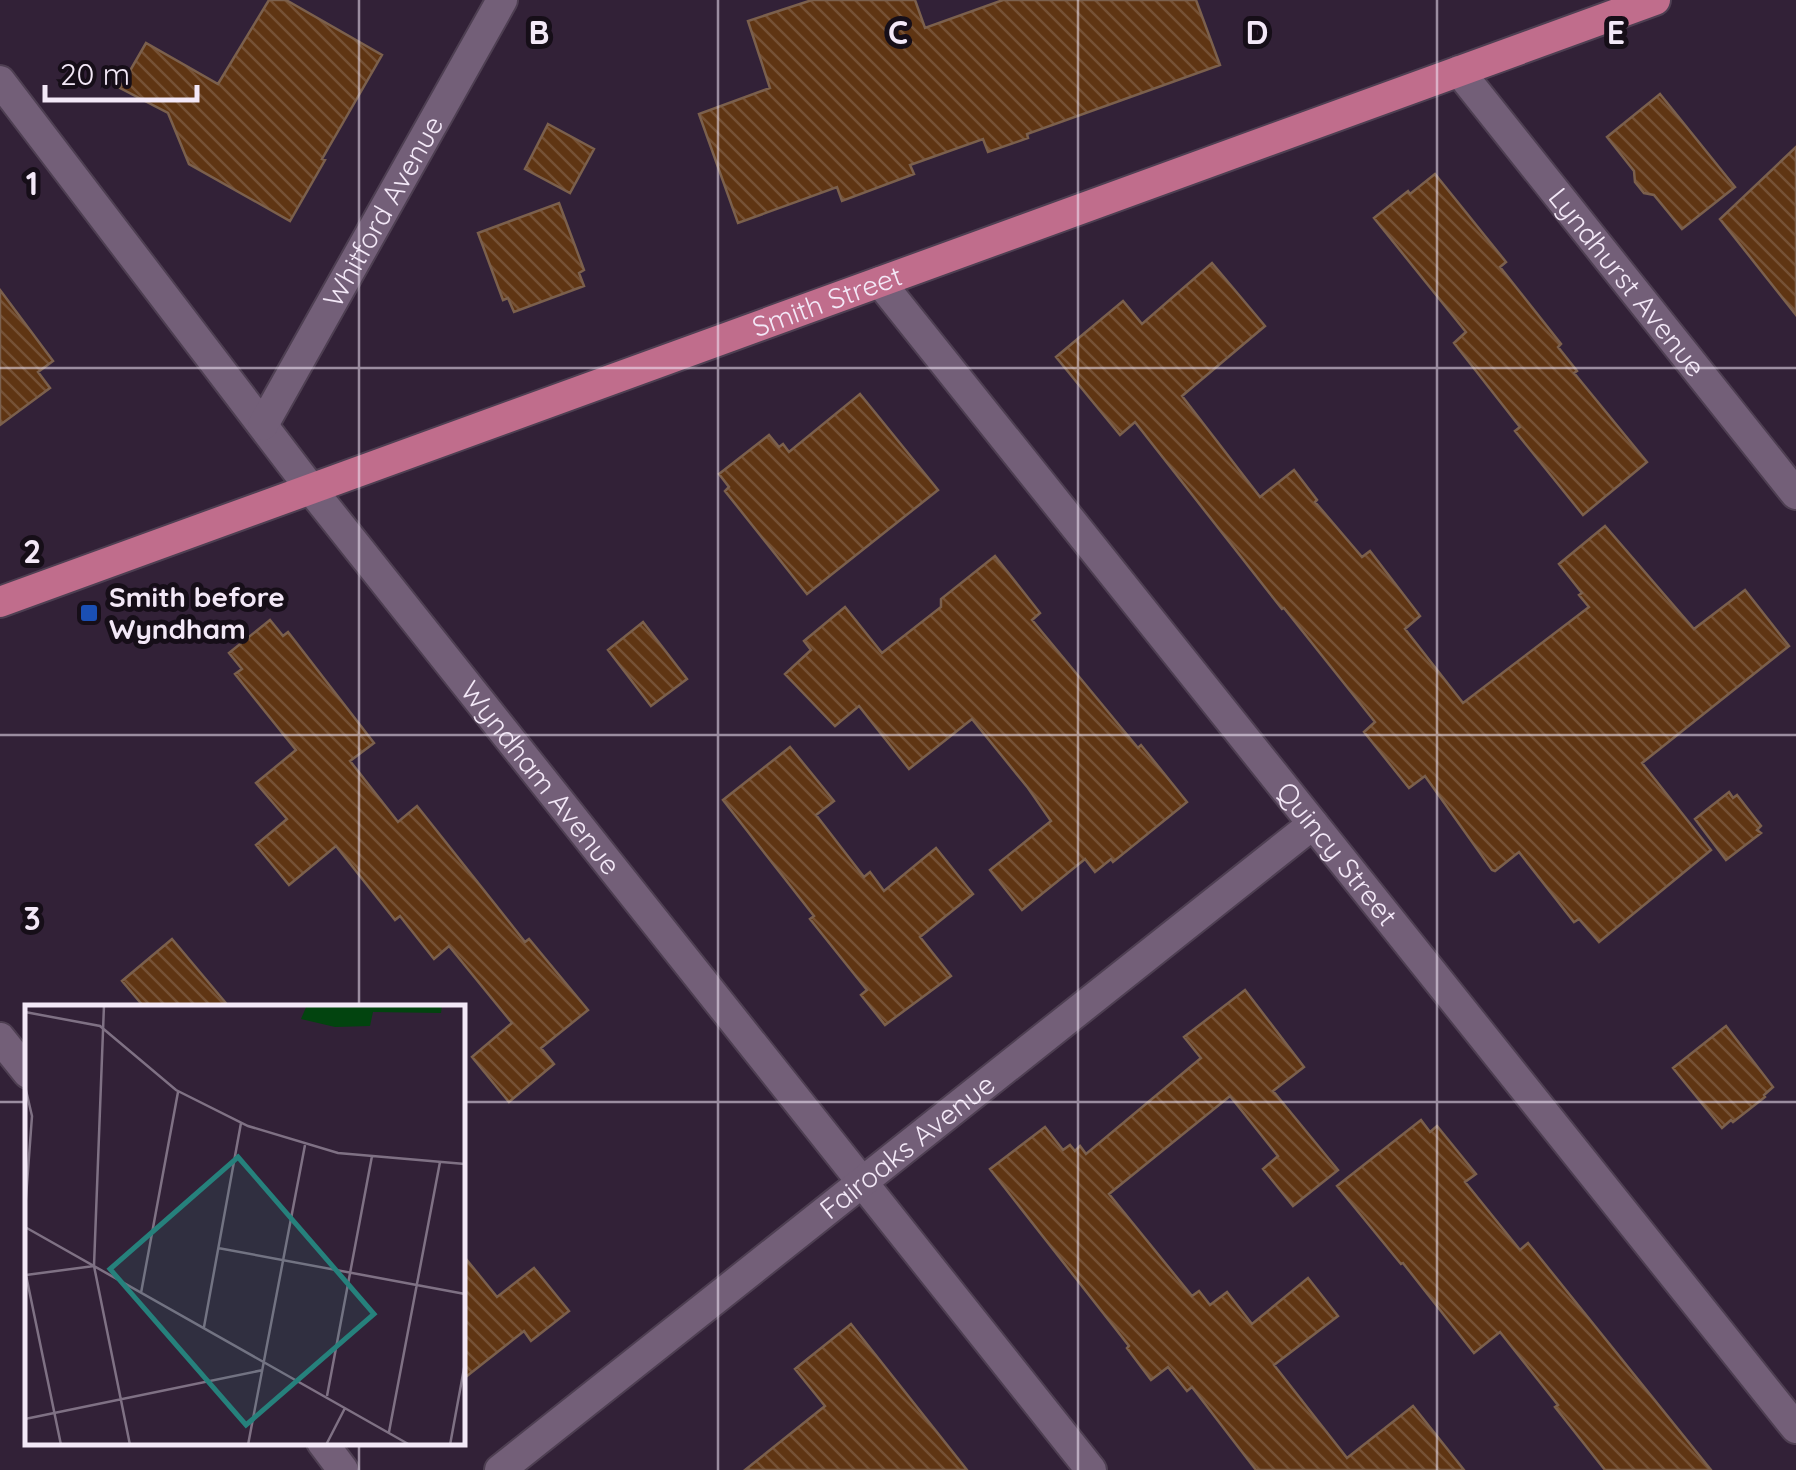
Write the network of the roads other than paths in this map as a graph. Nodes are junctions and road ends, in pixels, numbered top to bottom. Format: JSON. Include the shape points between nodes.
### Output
{"nodes":[{"id":1,"x":502,"y":0,"type":"edge"},
{"id":2,"x":1655,"y":0,"type":"edge"},
{"id":3,"x":1459,"y":72,"type":"junction"},
{"id":4,"x":0,"y":81,"type":"edge"},
{"id":5,"x":880,"y":282,"type":"junction"},
{"id":6,"x":263,"y":424,"type":"junction"},
{"id":7,"x":311,"y":488,"type":"junction"},
{"id":8,"x":1796,"y":494,"type":"edge"},
{"id":9,"x":0,"y":602,"type":"edge"},
{"id":10,"x":1313,"y":824,"type":"junction"},
{"id":11,"x":0,"y":1038,"type":"edge"},
{"id":12,"x":25,"y":1068,"type":"edge"},
{"id":13,"x":862,"y":1182,"type":"junction"},
{"id":14,"x":1796,"y":1428,"type":"edge"},
{"id":15,"x":324,"y":1445,"type":"edge"},
{"id":16,"x":344,"y":1470,"type":"edge"},
{"id":17,"x":500,"y":1470,"type":"edge"},
{"id":18,"x":1091,"y":1470,"type":"edge"}],
"edges":[{"from":1,"to":6,"type":"street","name":"Whitford Avenue"},
{"from":2,"to":3,"type":"main road","name":"Smith Street"},
{"from":3,"to":5,"type":"main road","name":"Smith Street"},
{"from":3,"to":8,"type":"street","name":"Lyndhurst Avenue"},
{"from":4,"to":6,"type":"street","name":"Wyndham Avenue"},
{"from":5,"to":7,"type":"main road","name":"Smith Street"},
{"from":5,"to":10,"type":"street","name":"Quincy Street"},
{"from":6,"to":7,"type":"street","name":"Wyndham Avenue"},
{"from":7,"to":9,"type":"main road","name":"Smith Street"},
{"from":7,"to":13,"type":"street","name":"Wyndham Avenue"},
{"from":10,"to":13,"type":"street","name":"Fairoaks Avenue"},
{"from":10,"to":14,"type":"street","name":"Quincy Street"},
{"from":11,"to":12,"type":"street"},
{"from":13,"to":17,"type":"street","name":"Fairoaks Avenue"},
{"from":13,"to":18,"type":"street","name":"Wyndham Avenue"},
{"from":15,"to":16,"type":"street"}]}
